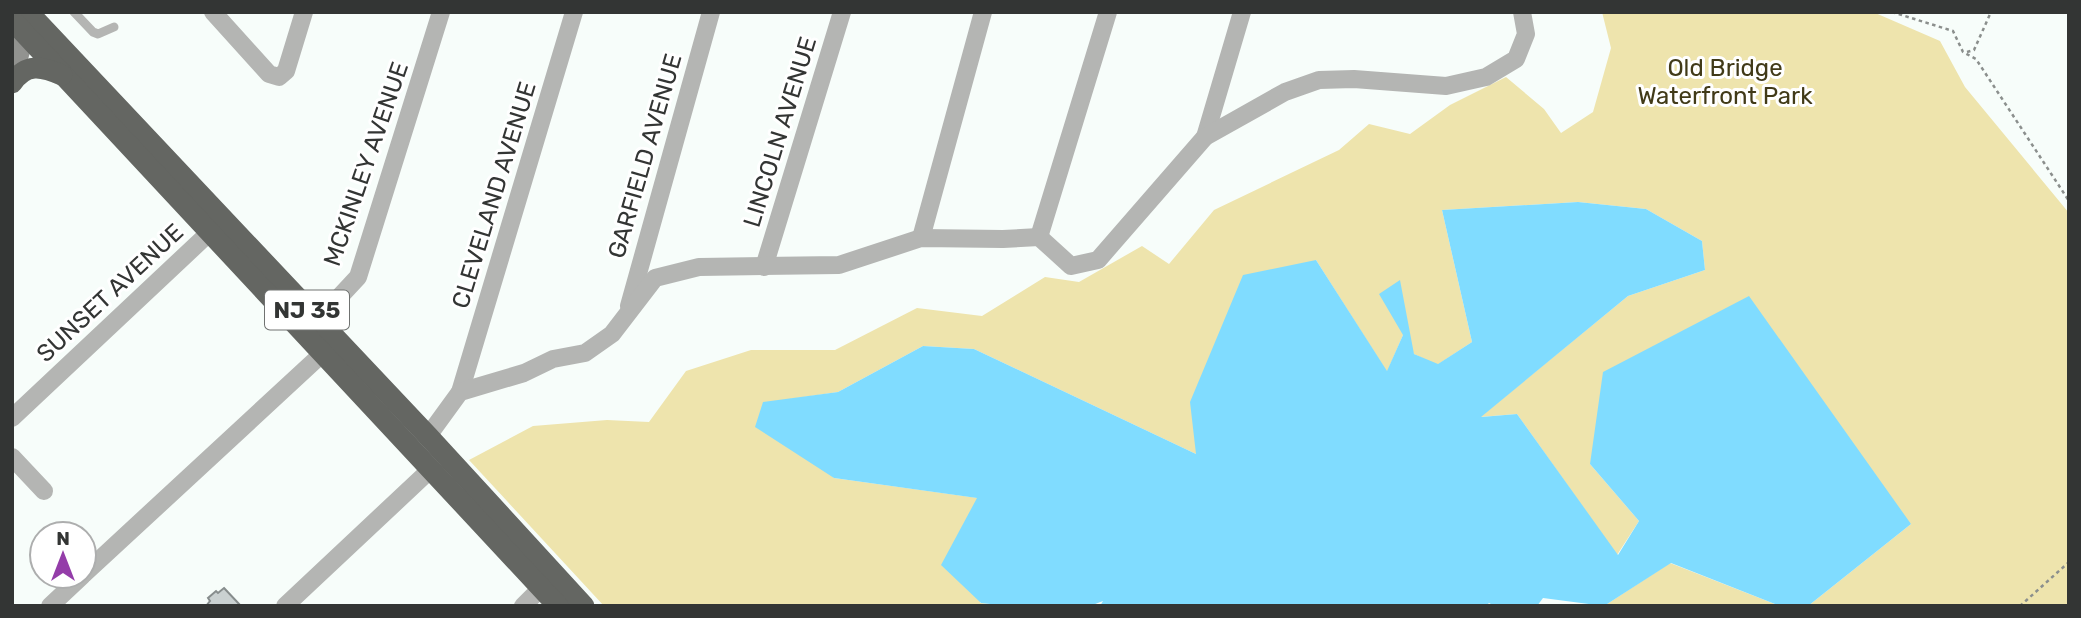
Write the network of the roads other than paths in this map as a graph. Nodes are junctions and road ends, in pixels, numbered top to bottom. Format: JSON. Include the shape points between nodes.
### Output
{"nodes":[{"id":1,"x":74,"y":12,"type":"edge"},
{"id":2,"x":213,"y":12,"type":"edge"},
{"id":3,"x":304,"y":12,"type":"edge"},
{"id":4,"x":441,"y":12,"type":"edge"},
{"id":5,"x":574,"y":12,"type":"edge"},
{"id":6,"x":711,"y":12,"type":"edge"},
{"id":7,"x":842,"y":12,"type":"edge"},
{"id":8,"x":983,"y":12,"type":"edge"},
{"id":9,"x":1108,"y":12,"type":"edge"},
{"id":10,"x":1242,"y":12,"type":"edge"},
{"id":11,"x":1522,"y":12,"type":"edge"},
{"id":12,"x":25,"y":18,"type":"edge"},
{"id":13,"x":114,"y":27,"type":"dead end"},
{"id":14,"x":62,"y":75,"type":"junction"},
{"id":15,"x":12,"y":77,"type":"edge"},
{"id":16,"x":12,"y":83,"type":"edge"},
{"id":17,"x":1205,"y":137,"type":"junction"},
{"id":18,"x":210,"y":232,"type":"junction"},
{"id":19,"x":1039,"y":237,"type":"junction"},
{"id":20,"x":920,"y":238,"type":"junction"},
{"id":21,"x":764,"y":267,"type":"junction"},
{"id":22,"x":627,"y":314,"type":"junction"},
{"id":23,"x":317,"y":320,"type":"junction"},
{"id":24,"x":323,"y":353,"type":"junction"},
{"id":25,"x":460,"y":392,"type":"junction"},
{"id":26,"x":12,"y":418,"type":"edge"},
{"id":27,"x":428,"y":436,"type":"junction"},
{"id":28,"x":12,"y":457,"type":"edge"},
{"id":29,"x":431,"y":469,"type":"junction"},
{"id":30,"x":44,"y":491,"type":"dead end"},
{"id":31,"x":98,"y":561,"type":"edge"},
{"id":32,"x":541,"y":588,"type":"junction"},
{"id":33,"x":67,"y":590,"type":"edge"},
{"id":34,"x":50,"y":606,"type":"edge"},
{"id":35,"x":285,"y":606,"type":"edge"},
{"id":36,"x":523,"y":606,"type":"edge"},
{"id":37,"x":558,"y":606,"type":"edge"},
{"id":38,"x":584,"y":606,"type":"edge"}],
"edges":[{"from":1,"to":13,"type":"lane","via":[[98,34]]},
{"from":2,"to":3,"type":"street","via":[[269,74],[279,78],[286,71]]},
{"from":4,"to":23,"type":"street","name":"MCKINLEY AVENUE","via":[[358,277]]},
{"from":5,"to":25,"type":"street","name":"CLEVELAND AVENUE"},
{"from":6,"to":22,"type":"street","name":"GARFIELD AVENUE"},
{"from":7,"to":21,"type":"street","name":"LINCOLN AVENUE"},
{"from":8,"to":20,"type":"street"},
{"from":9,"to":19,"type":"street"},
{"from":10,"to":17,"type":"street"},
{"from":11,"to":17,"type":"street","via":[[1526,34],[1516,59],[1486,78],[1446,86],[1319,80],[1285,92]]},
{"from":12,"to":14,"type":"highway","number":"NJ 35"},
{"from":12,"to":15,"type":"main road"},
{"from":12,"to":23,"type":"highway","number":"NJ 35"},
{"from":14,"to":16,"type":"highway","via":[[28,69]]},
{"from":14,"to":18,"type":"highway","number":"NJ 35"},
{"from":17,"to":19,"type":"street","via":[[1098,260],[1072,266]]},
{"from":18,"to":24,"type":"highway","number":"NJ 35"},
{"from":18,"to":26,"type":"street","name":"SUNSET AVENUE"},
{"from":19,"to":20,"type":"street"},
{"from":20,"to":21,"type":"street","via":[[839,265]]},
{"from":21,"to":22,"type":"street","via":[[699,267],[655,278]]},
{"from":22,"to":25,"type":"street","via":[[612,334],[585,354],[553,359]]},
{"from":23,"to":27,"type":"highway","number":"NJ 35"},
{"from":24,"to":29,"type":"highway","number":"NJ 35"},
{"from":24,"to":31,"type":"street"},
{"from":25,"to":27,"type":"street","name":"CLEVELAND AVENUE"},
{"from":27,"to":38,"type":"highway","number":"NJ 35"},
{"from":28,"to":30,"type":"street"},
{"from":29,"to":32,"type":"highway","number":"NJ 35"},
{"from":29,"to":35,"type":"street"},
{"from":32,"to":36,"type":"street"},
{"from":32,"to":37,"type":"highway","number":"NJ 35"},
{"from":33,"to":34,"type":"street"}]}
